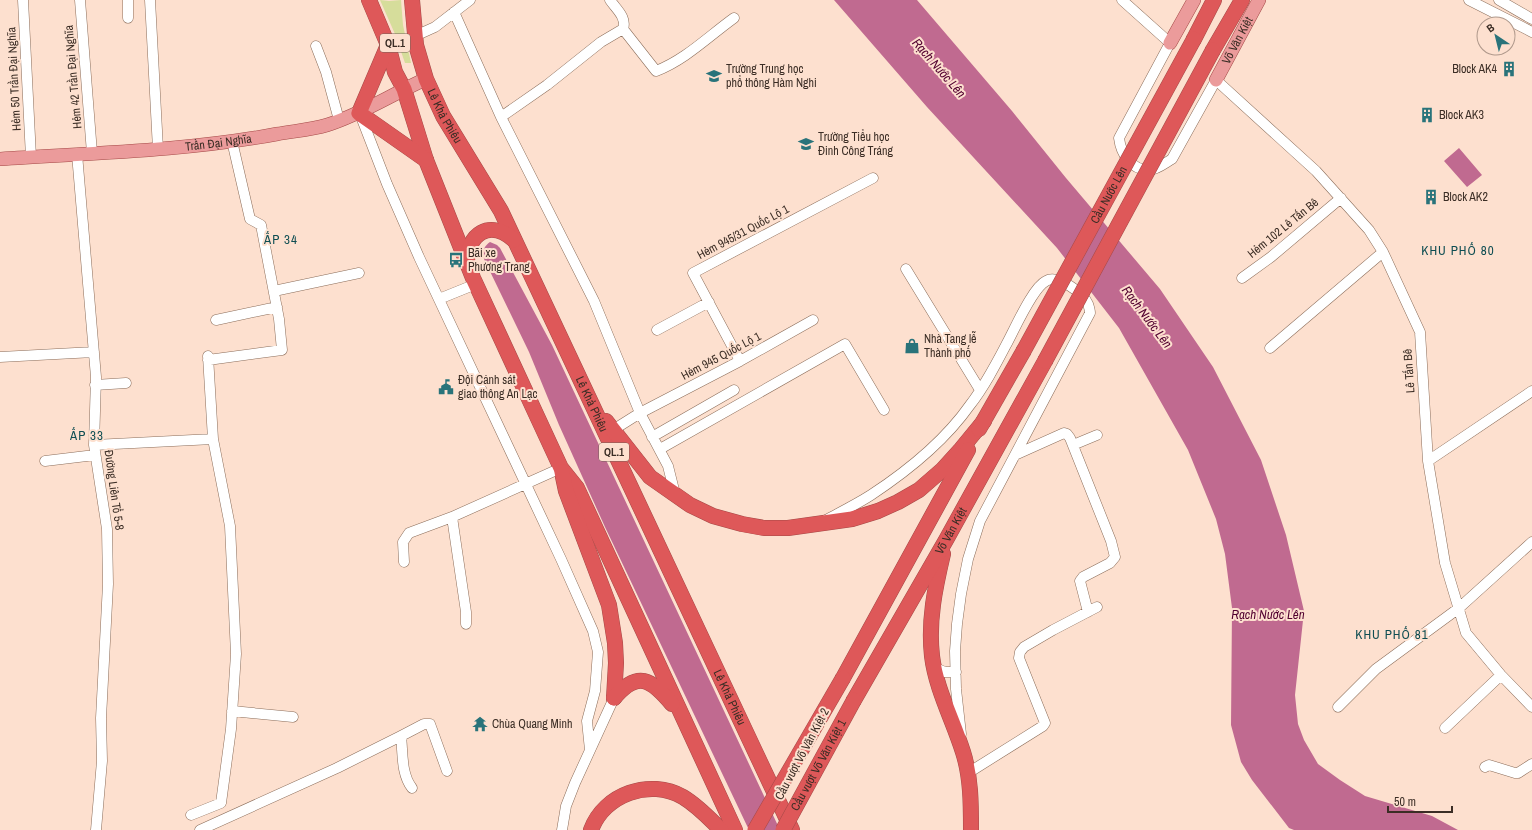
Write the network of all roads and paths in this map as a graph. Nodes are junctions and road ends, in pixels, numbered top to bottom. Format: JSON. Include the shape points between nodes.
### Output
{"nodes":[{"id":1,"x":23,"y":0,"type":"edge"},
{"id":2,"x":80,"y":0,"type":"edge"},
{"id":3,"x":128,"y":0,"type":"edge"},
{"id":4,"x":150,"y":0,"type":"edge"},
{"id":5,"x":369,"y":0,"type":"edge"},
{"id":6,"x":378,"y":0,"type":"edge"},
{"id":7,"x":412,"y":0,"type":"edge"},
{"id":8,"x":470,"y":0,"type":"edge"},
{"id":9,"x":610,"y":0,"type":"edge"},
{"id":10,"x":1122,"y":0,"type":"edge"},
{"id":11,"x":1194,"y":0,"type":"edge"},
{"id":12,"x":1214,"y":0,"type":"edge"},
{"id":13,"x":1242,"y":0,"type":"edge"},
{"id":14,"x":1247,"y":0,"type":"edge"},
{"id":15,"x":1259,"y":0,"type":"edge"},
{"id":16,"x":1469,"y":0,"type":"edge"},
{"id":17,"x":1499,"y":0,"type":"edge"},
{"id":18,"x":454,"y":12,"type":"junction"},
{"id":19,"x":128,"y":18,"type":"dead end"},
{"id":20,"x":734,"y":18,"type":"dead end"},
{"id":21,"x":1532,"y":19,"type":"edge"},
{"id":22,"x":1228,"y":25,"type":"junction"},
{"id":23,"x":623,"y":29,"type":"junction"},
{"id":24,"x":1532,"y":32,"type":"edge"},
{"id":25,"x":415,"y":36,"type":"junction"},
{"id":26,"x":1170,"y":43,"type":"junction"},
{"id":27,"x":388,"y":45,"type":"junction"},
{"id":28,"x":316,"y":46,"type":"dead end"},
{"id":29,"x":1213,"y":50,"type":"joint"},
{"id":30,"x":426,"y":79,"type":"junction"},
{"id":31,"x":1216,"y":80,"type":"junction"},
{"id":32,"x":404,"y":89,"type":"junction"},
{"id":33,"x":359,"y":114,"type":"junction"},
{"id":34,"x":501,"y":118,"type":"junction"},
{"id":35,"x":339,"y":120,"type":"junction"},
{"id":36,"x":232,"y":142,"type":"junction"},
{"id":37,"x":158,"y":149,"type":"junction"},
{"id":38,"x":92,"y":153,"type":"junction"},
{"id":39,"x":77,"y":154,"type":"junction"},
{"id":40,"x":31,"y":157,"type":"junction"},
{"id":41,"x":0,"y":159,"type":"edge"},
{"id":42,"x":426,"y":160,"type":"junction"},
{"id":43,"x":1127,"y":160,"type":"junction"},
{"id":44,"x":873,"y":178,"type":"dead end"},
{"id":45,"x":1341,"y":198,"type":"junction"},
{"id":46,"x":515,"y":240,"type":"junction"},
{"id":47,"x":1383,"y":252,"type":"junction"},
{"id":48,"x":467,"y":264,"type":"junction"},
{"id":49,"x":906,"y":269,"type":"dead end"},
{"id":50,"x":360,"y":273,"type":"dead end"},
{"id":51,"x":1242,"y":278,"type":"dead end"},
{"id":52,"x":476,"y":284,"type":"junction"},
{"id":53,"x":274,"y":291,"type":"junction"},
{"id":54,"x":439,"y":299,"type":"junction"},
{"id":55,"x":709,"y":302,"type":"junction"},
{"id":56,"x":277,"y":307,"type":"junction"},
{"id":57,"x":216,"y":320,"type":"dead end"},
{"id":58,"x":813,"y":320,"type":"dead end"},
{"id":59,"x":657,"y":330,"type":"dead end"},
{"id":60,"x":1270,"y":348,"type":"dead end"},
{"id":61,"x":94,"y":352,"type":"junction"},
{"id":62,"x":1023,"y":352,"type":"joint"},
{"id":63,"x":0,"y":357,"type":"edge"},
{"id":64,"x":740,"y":361,"type":"junction"},
{"id":65,"x":1045,"y":361,"type":"joint"},
{"id":66,"x":126,"y":383,"type":"dead end"},
{"id":67,"x":95,"y":385,"type":"junction"},
{"id":68,"x":734,"y":390,"type":"dead end"},
{"id":69,"x":980,"y":390,"type":"junction"},
{"id":70,"x":1532,"y":392,"type":"edge"},
{"id":71,"x":588,"y":396,"type":"junction"},
{"id":72,"x":884,"y":410,"type":"dead end"},
{"id":73,"x":640,"y":414,"type":"junction"},
{"id":74,"x":984,"y":421,"type":"junction"},
{"id":75,"x":613,"y":430,"type":"junction"},
{"id":76,"x":1097,"y":435,"type":"dead end"},
{"id":77,"x":652,"y":437,"type":"junction"},
{"id":78,"x":213,"y":438,"type":"junction"},
{"id":79,"x":1073,"y":445,"type":"junction"},
{"id":80,"x":660,"y":449,"type":"junction"},
{"id":81,"x":95,"y":450,"type":"junction"},
{"id":82,"x":1015,"y":455,"type":"junction"},
{"id":83,"x":1428,"y":460,"type":"junction"},
{"id":84,"x":45,"y":461,"type":"dead end"},
{"id":85,"x":561,"y":468,"type":"junction"},
{"id":86,"x":525,"y":484,"type":"junction"},
{"id":87,"x":675,"y":494,"type":"junction"},
{"id":88,"x":859,"y":510,"type":"junction"},
{"id":89,"x":452,"y":517,"type":"junction"},
{"id":90,"x":946,"y":540,"type":"junction"},
{"id":91,"x":1532,"y":542,"type":"edge"},
{"id":92,"x":404,"y":562,"type":"dead end"},
{"id":93,"x":1098,"y":607,"type":"dead end"},
{"id":94,"x":1459,"y":608,"type":"junction"},
{"id":95,"x":1088,"y":612,"type":"junction"},
{"id":96,"x":466,"y":624,"type":"dead end"},
{"id":97,"x":935,"y":668,"type":"junction"},
{"id":98,"x":956,"y":672,"type":"junction"},
{"id":99,"x":1502,"y":675,"type":"junction"},
{"id":100,"x":843,"y":678,"type":"junction"},
{"id":101,"x":614,"y":698,"type":"junction"},
{"id":102,"x":854,"y":700,"type":"joint"},
{"id":103,"x":1338,"y":707,"type":"dead end"},
{"id":104,"x":1532,"y":707,"type":"edge"},
{"id":105,"x":232,"y":711,"type":"junction"},
{"id":106,"x":293,"y":717,"type":"dead end"},
{"id":107,"x":684,"y":718,"type":"junction"},
{"id":108,"x":1445,"y":728,"type":"dead end"},
{"id":109,"x":401,"y":736,"type":"junction"},
{"id":110,"x":590,"y":750,"type":"junction"},
{"id":111,"x":963,"y":752,"type":"junction"},
{"id":112,"x":1532,"y":764,"type":"edge"},
{"id":113,"x":1485,"y":767,"type":"dead end"},
{"id":114,"x":447,"y":771,"type":"dead end"},
{"id":115,"x":968,"y":773,"type":"junction"},
{"id":116,"x":412,"y":788,"type":"dead end"},
{"id":117,"x":222,"y":803,"type":"junction"},
{"id":118,"x":191,"y":815,"type":"dead end"},
{"id":119,"x":218,"y":824,"type":"edge"},
{"id":120,"x":96,"y":830,"type":"edge"},
{"id":121,"x":200,"y":830,"type":"edge"},
{"id":122,"x":562,"y":830,"type":"edge"},
{"id":123,"x":591,"y":830,"type":"edge"},
{"id":124,"x":721,"y":830,"type":"edge"},
{"id":125,"x":736,"y":830,"type":"edge"},
{"id":126,"x":755,"y":830,"type":"edge"},
{"id":127,"x":762,"y":830,"type":"edge"},
{"id":128,"x":783,"y":830,"type":"edge"},
{"id":129,"x":792,"y":830,"type":"edge"},
{"id":130,"x":973,"y":830,"type":"edge"}],
"edges":[{"from":1,"to":40,"type":"street","name":"Hẻm 50 Trần Đại Nghĩa"},
{"from":2,"to":38,"type":"street","name":"Hẻm 42 Trần Đại Nghĩa"},
{"from":3,"to":19,"type":"street"},
{"from":4,"to":37,"type":"street"},
{"from":5,"to":27,"type":"highway","number":"QL.1"},
{"from":6,"to":32,"type":"highway","number":"QL.1","via":[[403,68]]},
{"from":7,"to":25,"type":"highway","name":"Lê Khả Phiêu","number":"QL.1"},
{"from":8,"to":18,"type":"street"},
{"from":9,"to":23,"type":"street","via":[[623,17]]},
{"from":10,"to":26,"type":"street"},
{"from":11,"to":26,"type":"main road"},
{"from":12,"to":43,"type":"highway","name":"Cầu Nước Lên","bridge":true},
{"from":13,"to":22,"type":"highway","name":"Võ Văn Kiệt"},
{"from":14,"to":22,"type":"highway"},
{"from":15,"to":31,"type":"main road","name":"Võ Văn Kiệt"},
{"from":16,"to":24,"type":"street"},
{"from":17,"to":21,"type":"street"},
{"from":18,"to":25,"type":"street","via":[[435,27]]},
{"from":18,"to":34,"type":"street"},
{"from":20,"to":23,"type":"street","via":[[684,56],[656,71]]},
{"from":22,"to":29,"type":"highway","name":"Võ Văn Kiệt"},
{"from":23,"to":34,"type":"street","via":[[601,42]]},
{"from":25,"to":30,"type":"highway","name":"Lê Khả Phiêu","number":"QL.1"},
{"from":26,"to":43,"type":"street","via":[[1119,138],[1120,148]]},
{"from":27,"to":32,"type":"highway","number":"QL.1"},
{"from":27,"to":33,"type":"highway"},
{"from":28,"to":35,"type":"street"},
{"from":29,"to":65,"type":"highway","name":"Cầu Nước Lên","bridge":true},
{"from":30,"to":32,"type":"main road","name":"Trần Đại Nghĩa"},
{"from":30,"to":46,"type":"highway","name":"Lê Khả Phiêu","number":"QL.1","via":[[443,116],[498,205]]},
{"from":31,"to":43,"type":"street","via":[[1172,159],[1160,167],[1149,170]]},
{"from":31,"to":45,"type":"street","name":"Lê Tấn Bê"},
{"from":32,"to":33,"type":"main road","name":"Trần Đại Nghĩa"},
{"from":32,"to":42,"type":"highway","number":"QL.1"},
{"from":33,"to":35,"type":"main road","name":"Trần Đại Nghĩa"},
{"from":33,"to":42,"type":"highway"},
{"from":33,"to":54,"type":"street","via":[[387,184]]},
{"from":34,"to":73,"type":"street","via":[[594,301]]},
{"from":35,"to":36,"type":"main road","name":"Trần Đại Nghĩa","via":[[326,125]]},
{"from":36,"to":37,"type":"main road","name":"Trần Đại Nghĩa"},
{"from":36,"to":53,"type":"street","via":[[250,219],[261,225]]},
{"from":37,"to":38,"type":"main road","name":"Trần Đại Nghĩa"},
{"from":38,"to":39,"type":"main road","name":"Trần Đại Nghĩa"},
{"from":39,"to":40,"type":"main road","name":"Trần Đại Nghĩa"},
{"from":39,"to":61,"type":"street","name":"Đường Liên Tổ 5-8"},
{"from":40,"to":41,"type":"main road","name":"Trần Đại Nghĩa"},
{"from":42,"to":48,"type":"highway","number":"QL.1"},
{"from":43,"to":62,"type":"highway","name":"Cầu Nước Lên","bridge":true},
{"from":44,"to":55,"type":"street","name":"Hẻm 945/31 Quốc Lộ 1","via":[[693,273]]},
{"from":45,"to":47,"type":"street","name":"Lê Tấn Bê","via":[[1369,230]]},
{"from":45,"to":51,"type":"street","name":"Hẻm 102 Lê Tấn Bê"},
{"from":46,"to":48,"type":"highway","via":[[500,230],[489,229],[481,232],[470,246]]},
{"from":46,"to":71,"type":"highway","name":"Lê Khả Phiêu","number":"QL.1"},
{"from":47,"to":60,"type":"street"},
{"from":47,"to":83,"type":"street","name":"Lê Tấn Bê","via":[[1420,332]]},
{"from":48,"to":52,"type":"highway","number":"QL.1"},
{"from":49,"to":69,"type":"street"},
{"from":50,"to":53,"type":"street"},
{"from":52,"to":54,"type":"street"},
{"from":52,"to":85,"type":"highway","number":"QL.1"},
{"from":53,"to":56,"type":"street"},
{"from":54,"to":86,"type":"street"},
{"from":55,"to":59,"type":"street"},
{"from":55,"to":64,"type":"street","name":"Hẻm 945/31 Quốc Lộ 1"},
{"from":56,"to":57,"type":"street"},
{"from":56,"to":78,"type":"street","via":[[282,350],[208,358]]},
{"from":58,"to":64,"type":"street","name":"Hẻm 945 Quốc Lộ 1"},
{"from":61,"to":63,"type":"street"},
{"from":61,"to":67,"type":"street","name":"Đường Liên Tổ 5-8"},
{"from":62,"to":74,"type":"highway","name":"Võ Văn Kiệt"},
{"from":64,"to":73,"type":"street","name":"Hẻm 945 Quốc Lộ 1"},
{"from":65,"to":90,"type":"highway","name":"Võ Văn Kiệt"},
{"from":66,"to":67,"type":"street"},
{"from":67,"to":81,"type":"street","name":"Đường Liên Tổ 5-8"},
{"from":68,"to":77,"type":"street"},
{"from":69,"to":82,"type":"street","via":[[1037,290],[1046,281],[1056,280],[1074,288],[1088,304],[1090,313]]},
{"from":69,"to":88,"type":"street","via":[[970,406],[938,443],[876,491]]},
{"from":70,"to":83,"type":"street"},
{"from":71,"to":75,"type":"highway"},
{"from":71,"to":129,"type":"highway","name":"Lê Khả Phiêu","number":"QL.1"},
{"from":72,"to":80,"type":"street","via":[[845,344]]},
{"from":73,"to":75,"type":"street","name":"Hẻm 945 Quốc Lộ 1"},
{"from":73,"to":77,"type":"street"},
{"from":74,"to":88,"type":"highway","via":[[942,470],[918,490],[878,511]]},
{"from":74,"to":100,"type":"highway","name":"Võ Văn Kiệt"},
{"from":75,"to":87,"type":"highway","via":[[650,477]]},
{"from":76,"to":79,"type":"street"},
{"from":77,"to":80,"type":"street"},
{"from":78,"to":81,"type":"street"},
{"from":78,"to":105,"type":"street","via":[[230,526],[236,654]]},
{"from":79,"to":82,"type":"street","via":[[1068,434],[1064,433]]},
{"from":79,"to":95,"type":"street","via":[[1115,557],[1110,563],[1080,581]]},
{"from":80,"to":87,"type":"street","via":[[668,466]]},
{"from":81,"to":84,"type":"street"},
{"from":81,"to":120,"type":"street","name":"Đường Liên Tổ 5-8","via":[[107,529],[108,576],[101,718],[102,761]]},
{"from":82,"to":98,"type":"street","via":[[980,521],[968,558],[957,624]]},
{"from":83,"to":94,"type":"street","name":"Lê Tấn Bê","via":[[1445,563]]},
{"from":85,"to":86,"type":"street"},
{"from":85,"to":101,"type":"highway","via":[[566,491],[609,605],[615,643]]},
{"from":85,"to":107,"type":"highway","number":"QL.1","via":[[577,488]]},
{"from":86,"to":89,"type":"street"},
{"from":86,"to":110,"type":"street","via":[[597,643],[595,691],[587,721]]},
{"from":87,"to":88,"type":"highway","via":[[690,505],[713,516],[764,528],[788,528],[852,519]]},
{"from":89,"to":92,"type":"street","via":[[409,533],[404,542]]},
{"from":89,"to":96,"type":"street"},
{"from":90,"to":97,"type":"highway","via":[[932,613],[932,658]]},
{"from":90,"to":102,"type":"highway","name":"Võ Văn Kiệt"},
{"from":91,"to":94,"type":"street"},
{"from":93,"to":95,"type":"street"},
{"from":94,"to":99,"type":"street","name":"Lê Tấn Bê","via":[[1466,633]]},
{"from":94,"to":103,"type":"street","via":[[1376,669]]},
{"from":95,"to":115,"type":"street","via":[[1042,636],[1020,652],[1019,658],[1044,718],[1043,726]]},
{"from":97,"to":98,"type":"street","via":[[945,672]]},
{"from":97,"to":111,"type":"highway"},
{"from":98,"to":111,"type":"street"},
{"from":99,"to":104,"type":"street","name":"Lê Tấn Bê"},
{"from":99,"to":108,"type":"street"},
{"from":100,"to":126,"type":"highway","bridge":true},
{"from":100,"to":127,"type":"highway","name":"Cầu vượt Võ Văn Kiệt 2","bridge":true},
{"from":101,"to":107,"type":"highway","via":[[622,689],[634,682],[649,683],[659,688]]},
{"from":101,"to":110,"type":"street"},
{"from":102,"to":128,"type":"highway","name":"Cầu vượt Võ Văn Kiệt 1","bridge":true},
{"from":105,"to":106,"type":"street"},
{"from":105,"to":117,"type":"street"},
{"from":107,"to":125,"type":"highway","number":"QL.1"},
{"from":109,"to":114,"type":"street","via":[[424,724],[430,724]]},
{"from":109,"to":116,"type":"street","via":[[405,775]]},
{"from":109,"to":119,"type":"street"},
{"from":110,"to":122,"type":"street","via":[[566,806]]},
{"from":111,"to":115,"type":"highway"},
{"from":112,"to":113,"type":"street","via":[[1518,773],[1489,765]]},
{"from":115,"to":130,"type":"highway"},
{"from":117,"to":118,"type":"street"},
{"from":117,"to":119,"type":"street"},
{"from":119,"to":121,"type":"street"},
{"from":123,"to":124,"type":"highway","via":[[604,808],[614,800],[632,791],[653,789],[669,791],[682,797]]}]}
